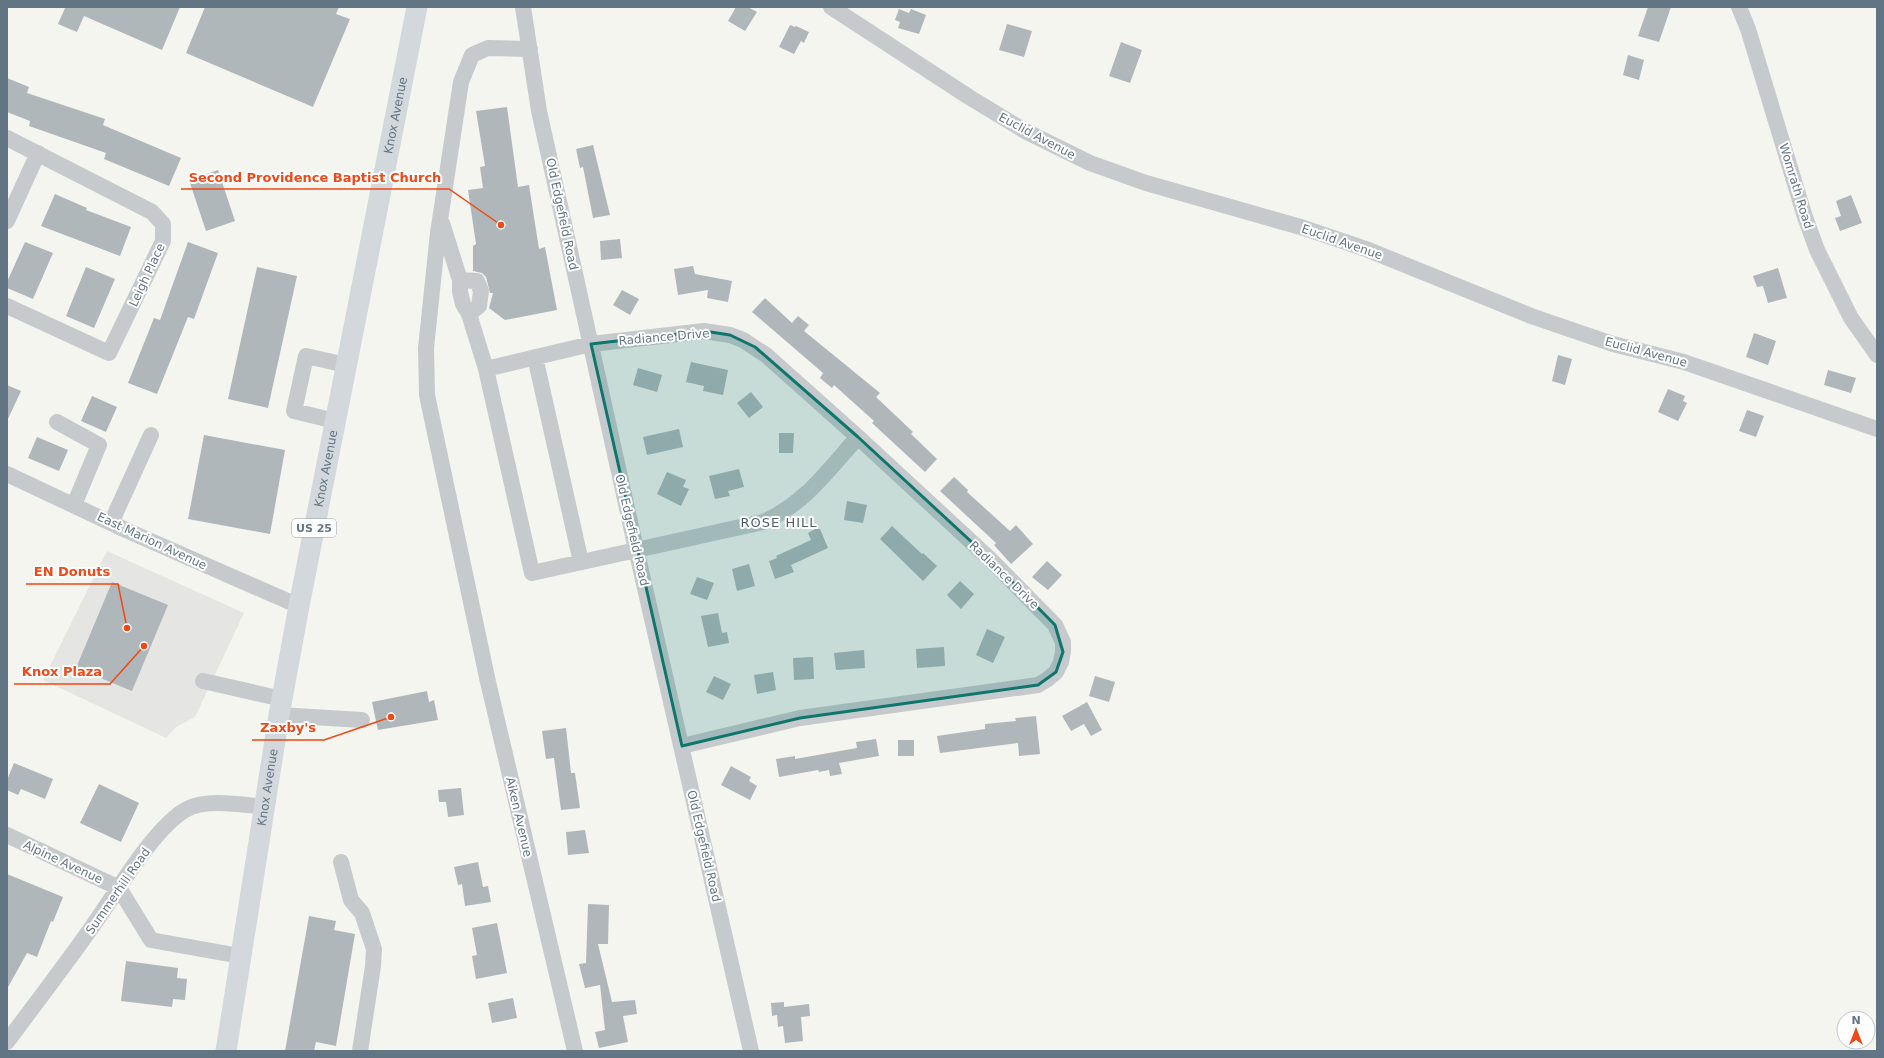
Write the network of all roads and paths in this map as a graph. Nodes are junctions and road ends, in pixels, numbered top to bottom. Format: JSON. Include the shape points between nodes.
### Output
{"nodes":[{"id":1,"x":417,"y":7,"type":"edge"},
{"id":2,"x":523,"y":7,"type":"edge"},
{"id":3,"x":831,"y":7,"type":"edge"},
{"id":4,"x":1739,"y":7,"type":"edge"},
{"id":5,"x":530,"y":49,"type":"junction"},
{"id":6,"x":7,"y":138,"type":"edge"},
{"id":7,"x":38,"y":153,"type":"junction"},
{"id":8,"x":440,"y":217,"type":"junction"},
{"id":9,"x":7,"y":220,"type":"edge"},
{"id":10,"x":7,"y":306,"type":"edge"},
{"id":11,"x":591,"y":344,"type":"junction"},
{"id":12,"x":1877,"y":355,"type":"edge"},
{"id":13,"x":535,"y":357,"type":"junction"},
{"id":14,"x":346,"y":365,"type":"junction"},
{"id":15,"x":486,"y":369,"type":"junction"},
{"id":16,"x":335,"y":420,"type":"junction"},
{"id":17,"x":56,"y":422,"type":"dead end"},
{"id":18,"x":1877,"y":429,"type":"edge"},
{"id":19,"x":151,"y":435,"type":"dead end"},
{"id":20,"x":858,"y":437,"type":"junction"},
{"id":21,"x":7,"y":474,"type":"edge"},
{"id":22,"x":74,"y":505,"type":"junction"},
{"id":23,"x":111,"y":523,"type":"junction"},
{"id":24,"x":636,"y":549,"type":"junction"},
{"id":25,"x":581,"y":562,"type":"junction"},
{"id":26,"x":299,"y":606,"type":"junction"},
{"id":27,"x":203,"y":681,"type":"dead end"},
{"id":28,"x":281,"y":707,"type":"junction"},
{"id":29,"x":362,"y":720,"type":"dead end"},
{"id":30,"x":682,"y":746,"type":"junction"},
{"id":31,"x":266,"y":807,"type":"junction"},
{"id":32,"x":7,"y":835,"type":"edge"},
{"id":33,"x":341,"y":862,"type":"dead end"},
{"id":34,"x":119,"y":888,"type":"junction"},
{"id":35,"x":240,"y":956,"type":"junction"},
{"id":36,"x":7,"y":1042,"type":"edge"},
{"id":37,"x":226,"y":1051,"type":"edge"},
{"id":38,"x":360,"y":1051,"type":"edge"},
{"id":39,"x":575,"y":1051,"type":"edge"},
{"id":40,"x":751,"y":1051,"type":"edge"}],
"edges":[{"from":1,"to":14,"type":"main road","name":"Knox Avenue","number":"US 25"},
{"from":2,"to":5,"type":"street","name":"Old Edgefield Road"},
{"from":3,"to":18,"type":"street","name":"Euclid Avenue","via":[[969,98],[1026,131],[1090,163],[1146,183],[1359,246],[1531,316],[1613,344],[1684,362]]},
{"from":4,"to":12,"type":"street","name":"Womrath Road","via":[[1748,28],[1804,217],[1817,250],[1851,318]]},
{"from":5,"to":8,"type":"street","name":"Aiken Avenue","via":[[488,48],[472,55],[461,82]]},
{"from":5,"to":11,"type":"street","name":"Old Edgefield Road","via":[[539,111]]},
{"from":6,"to":7,"type":"street","name":"Leigh Place"},
{"from":7,"to":9,"type":"street"},
{"from":7,"to":10,"type":"street","name":"Leigh Place","via":[[152,212],[164,224],[164,241],[109,353]]},
{"from":8,"to":15,"type":"street","via":[[460,280],[461,298],[469,314]]},
{"from":8,"to":39,"type":"street","name":"Aiken Avenue","via":[[426,348],[427,395],[488,682]]},
{"from":11,"to":13,"type":"street","name":"Radiance Drive"},
{"from":11,"to":20,"type":"street","name":"Radiance Drive","via":[[704,330],[730,335],[760,351]]},
{"from":11,"to":24,"type":"street","name":"Old Edgefield Road"},
{"from":13,"to":15,"type":"street","name":"Radiance Drive"},
{"from":13,"to":25,"type":"street"},
{"from":14,"to":16,"type":"main road","name":"Knox Avenue","number":"US 25"},
{"from":14,"to":16,"type":"street","via":[[306,356],[294,411]]},
{"from":15,"to":25,"type":"street","via":[[532,573]]},
{"from":16,"to":26,"type":"main road","name":"Knox Avenue","number":"US 25"},
{"from":17,"to":22,"type":"street","via":[[99,446]]},
{"from":19,"to":23,"type":"street"},
{"from":20,"to":24,"type":"street","via":[[803,498],[778,516],[763,522]]},
{"from":20,"to":30,"type":"street","name":"Radiance Drive","via":[[990,559],[1055,625],[1063,642],[1061,662],[1056,672],[1038,685],[800,718]]},
{"from":21,"to":22,"type":"street","name":"East Marion Avenue"},
{"from":22,"to":23,"type":"street","name":"East Marion Avenue"},
{"from":23,"to":26,"type":"street","name":"East Marion Avenue"},
{"from":24,"to":25,"type":"street"},
{"from":24,"to":30,"type":"street","name":"Old Edgefield Road"},
{"from":26,"to":28,"type":"main road","name":"Knox Avenue","number":"US 25"},
{"from":27,"to":28,"type":"street"},
{"from":28,"to":29,"type":"street"},
{"from":28,"to":31,"type":"main road","name":"Knox Avenue","number":"US 25"},
{"from":30,"to":40,"type":"street","name":"Old Edgefield Road"},
{"from":31,"to":34,"type":"street","name":"Summerhill Road","via":[[204,804],[188,808],[153,840]]},
{"from":31,"to":35,"type":"main road","name":"Knox Avenue","number":"US 25"},
{"from":32,"to":34,"type":"street","name":"Alpine Avenue"},
{"from":33,"to":38,"type":"street","via":[[351,900],[362,912],[374,949]]},
{"from":34,"to":35,"type":"street","via":[[151,940]]},
{"from":34,"to":36,"type":"street","name":"Summerhill Road"},
{"from":35,"to":37,"type":"main road","name":"Knox Avenue","number":"US 25"}]}
